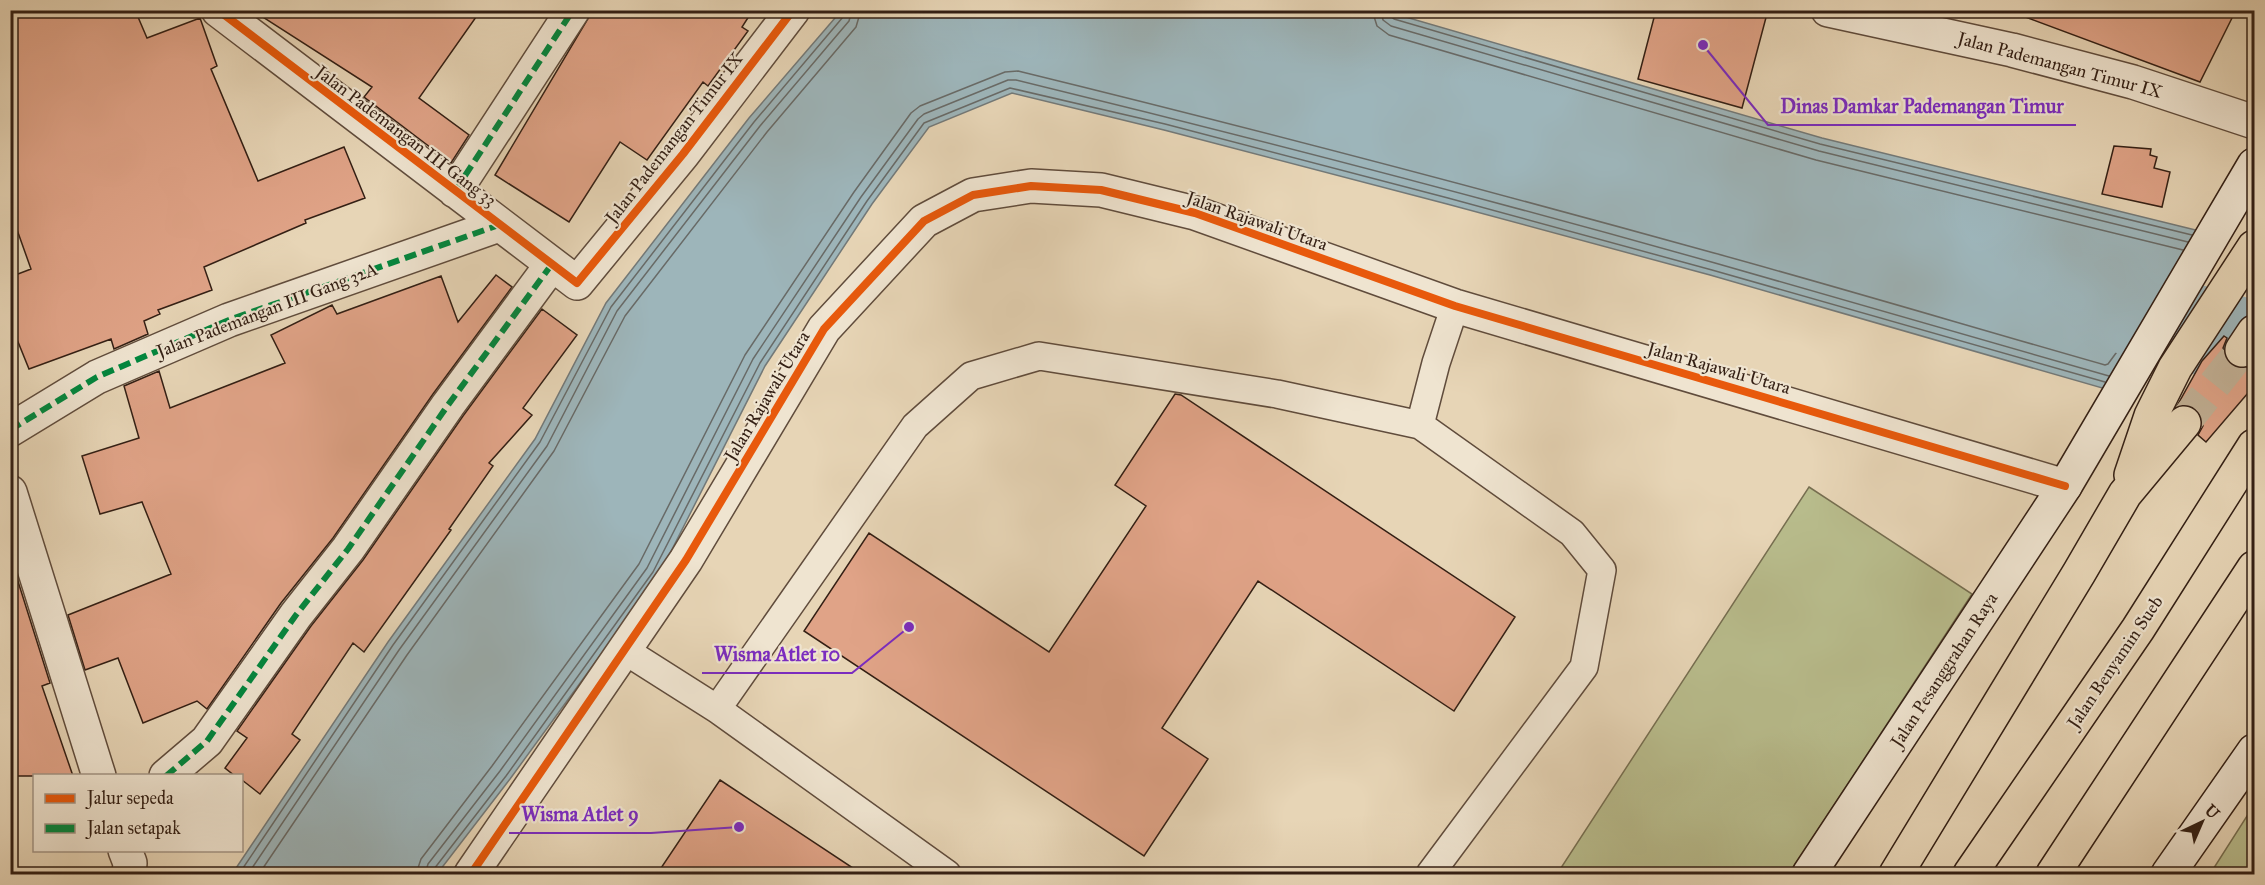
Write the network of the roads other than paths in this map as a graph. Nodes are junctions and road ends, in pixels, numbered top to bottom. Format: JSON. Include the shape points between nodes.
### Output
{"nodes":[{"id":1,"x":218,"y":10,"type":"edge"},
{"id":2,"x":573,"y":10,"type":"edge"},
{"id":3,"x":793,"y":10,"type":"edge"},
{"id":4,"x":1828,"y":10,"type":"edge"},
{"id":5,"x":2254,"y":122,"type":"edge"},
{"id":6,"x":2254,"y":165,"type":"edge"},
{"id":7,"x":455,"y":191,"type":"junction"},
{"id":8,"x":499,"y":225,"type":"junction"},
{"id":9,"x":2254,"y":247,"type":"edge"},
{"id":10,"x":565,"y":274,"type":"junction"},
{"id":11,"x":1455,"y":306,"type":"junction"},
{"id":12,"x":2184,"y":423,"type":"tunnel mouth"},
{"id":13,"x":1420,"y":425,"type":"junction"},
{"id":14,"x":10,"y":430,"type":"edge"},
{"id":15,"x":2254,"y":446,"type":"edge"},
{"id":16,"x":2071,"y":475,"type":"junction"},
{"id":17,"x":10,"y":492,"type":"edge"},
{"id":18,"x":2125,"y":494,"type":"junction"},
{"id":19,"x":2254,"y":568,"type":"edge"},
{"id":20,"x":624,"y":650,"type":"junction"},
{"id":21,"x":717,"y":709,"type":"junction"},
{"id":22,"x":2254,"y":750,"type":"edge"},
{"id":23,"x":98,"y":774,"type":"edge"},
{"id":24,"x":168,"y":774,"type":"edge"},
{"id":25,"x":471,"y":874,"type":"edge"},
{"id":26,"x":947,"y":874,"type":"edge"},
{"id":27,"x":1430,"y":874,"type":"edge"},
{"id":28,"x":1809,"y":874,"type":"edge"},
{"id":29,"x":1896,"y":874,"type":"edge"},
{"id":30,"x":1970,"y":874,"type":"edge"},
{"id":31,"x":2053,"y":874,"type":"edge"},
{"id":32,"x":2168,"y":874,"type":"edge"}],
"edges":[{"from":1,"to":7,"type":"street","name":"Jalan Pademangan III Gang 33"},
{"from":2,"to":7,"type":"street"},
{"from":3,"to":10,"type":"street","name":"Jalan Pademangan Timur IX","via":[[683,154]]},
{"from":4,"to":5,"type":"street","name":"Jalan Pademangan Timur IX","via":[[2078,67]]},
{"from":6,"to":16,"type":"street"},
{"from":7,"to":8,"type":"street","name":"Jalan Pademangan III Gang 33"},
{"from":8,"to":10,"type":"street","name":"Jalan Pademangan III Gang 33"},
{"from":8,"to":14,"type":"street","name":"Jalan Pademangan III Gang 32A","via":[[229,320],[97,377]]},
{"from":9,"to":18,"type":"main road","via":[[2175,368],[2151,416]]},
{"from":10,"to":24,"type":"street","name":"Jalan Pademangan Timur IX","via":[[448,405],[207,741]]},
{"from":11,"to":13,"type":"lane"},
{"from":11,"to":16,"type":"street","name":"Jalan Rajawali Utara"},
{"from":11,"to":20,"type":"street","name":"Jalan Rajawali Utara","via":[[1195,213],[1101,189],[1031,186],[973,195],[924,222],[825,329],[686,560]]},
{"from":12,"to":18,"type":"main road"},
{"from":13,"to":21,"type":"lane","via":[[1277,394],[1039,356],[971,376],[915,426]]},
{"from":13,"to":27,"type":"lane","via":[[1572,532],[1602,570],[1584,667]]},
{"from":15,"to":30,"type":"main road","name":"Jalan Benyamin Sueb","via":[[2138,630]]},
{"from":16,"to":28,"type":"street","name":"Jalan Pesanggrahan Raya"},
{"from":17,"to":23,"type":"street"},
{"from":18,"to":29,"type":"main road"},
{"from":19,"to":31,"type":"main road"},
{"from":20,"to":21,"type":"lane"},
{"from":20,"to":25,"type":"street","name":"Jalan Rajawali Utara"},
{"from":21,"to":26,"type":"lane"},
{"from":22,"to":32,"type":"street"}]}
